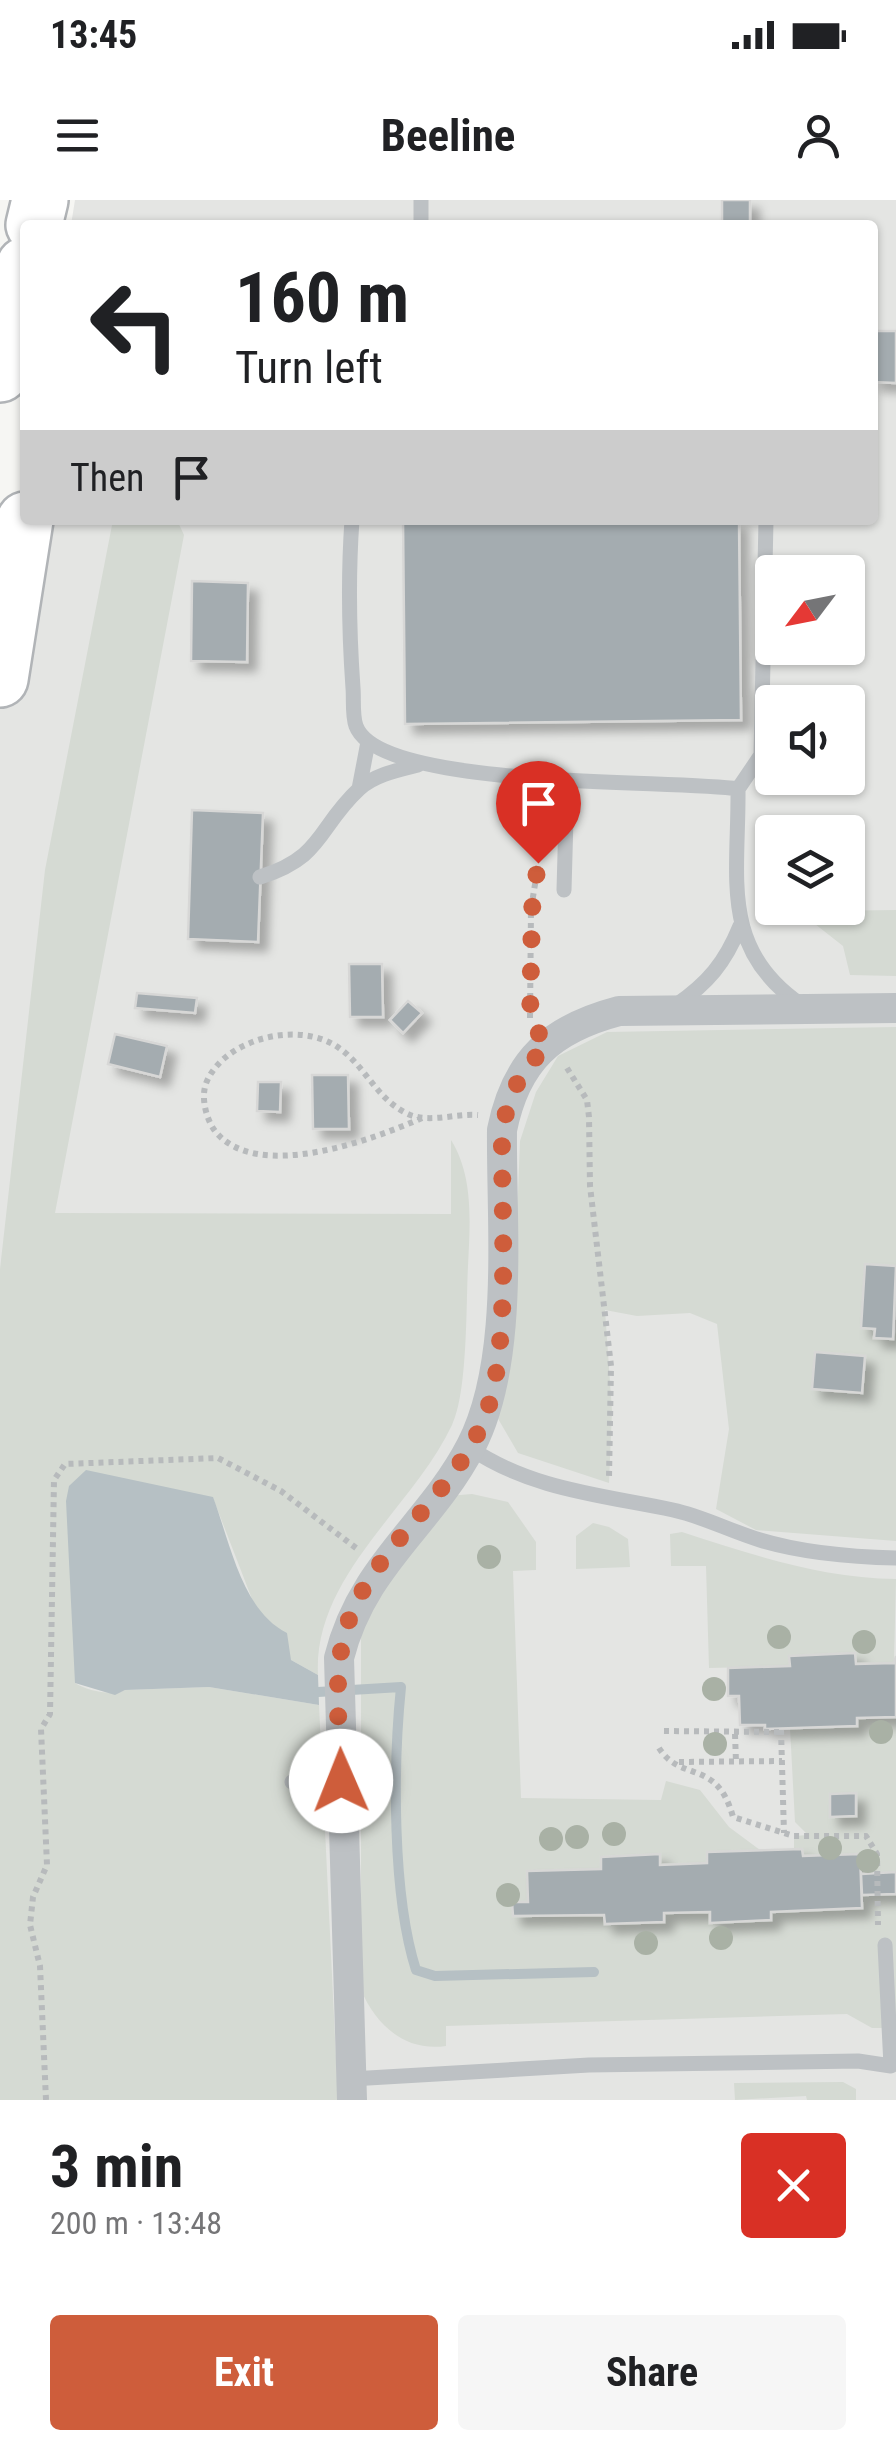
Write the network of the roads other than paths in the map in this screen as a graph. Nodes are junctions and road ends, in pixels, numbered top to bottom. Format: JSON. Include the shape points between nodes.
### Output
{"nodes":[{"id":1,"x":20,"y":288,"type":"edge"},
{"id":2,"x":0,"y":374,"type":"edge"},
{"id":3,"x":24,"y":525,"type":"edge"},
{"id":4,"x":352,"y":525,"type":"edge"},
{"id":5,"x":766,"y":525,"type":"edge"},
{"id":6,"x":0,"y":679,"type":"edge"},
{"id":7,"x":368,"y":742,"type":"junction"},
{"id":8,"x":422,"y":763,"type":"junction"},
{"id":9,"x":567,"y":782,"type":"junction"},
{"id":10,"x":360,"y":789,"type":"junction"},
{"id":11,"x":738,"y":789,"type":"junction"},
{"id":12,"x":260,"y":878,"type":"dead end"},
{"id":13,"x":564,"y":890,"type":"dead end"},
{"id":14,"x":740,"y":926,"type":"junction"},
{"id":15,"x":804,"y":1006,"type":"junction"},
{"id":16,"x":672,"y":1008,"type":"junction"},
{"id":17,"x":896,"y":1008,"type":"edge"},
{"id":18,"x":470,"y":1448,"type":"junction"},
{"id":19,"x":896,"y":1558,"type":"edge"},
{"id":20,"x":341,"y":1781,"type":"junction"},
{"id":21,"x":292,"y":1782,"type":"dead end"},
{"id":22,"x":886,"y":1945,"type":"road end"},
{"id":23,"x":351,"y":2090,"type":"edge"}],
"edges":[{"from":1,"to":2,"type":"highway"},
{"from":3,"to":6,"type":"highway"},
{"from":4,"to":7,"type":"lane","via":[[356,726]]},
{"from":5,"to":11,"type":"lane","via":[[761,754]]},
{"from":7,"to":8,"type":"lane","via":[[395,758]]},
{"from":7,"to":10,"type":"lane"},
{"from":8,"to":9,"type":"lane"},
{"from":8,"to":10,"type":"lane"},
{"from":9,"to":11,"type":"lane"},
{"from":9,"to":13,"type":"lane"},
{"from":10,"to":12,"type":"lane","via":[[318,846]]},
{"from":11,"to":14,"type":"lane"},
{"from":14,"to":15,"type":"lane","via":[[760,970]]},
{"from":14,"to":16,"type":"lane","via":[[707,984]]},
{"from":15,"to":16,"type":"street"},
{"from":15,"to":17,"type":"street"},
{"from":16,"to":18,"type":"street","via":[[619,1010],[584,1020],[527,1064],[508,1094],[498,1361]]},
{"from":18,"to":19,"type":"lane","via":[[554,1488],[672,1510],[760,1540]]},
{"from":18,"to":20,"type":"street","via":[[360,1595],[339,1658]]},
{"from":20,"to":21,"type":"lane"},
{"from":20,"to":23,"type":"street"},
{"from":22,"to":23,"type":"lane","via":[[891,2066],[608,2065]]}]}
